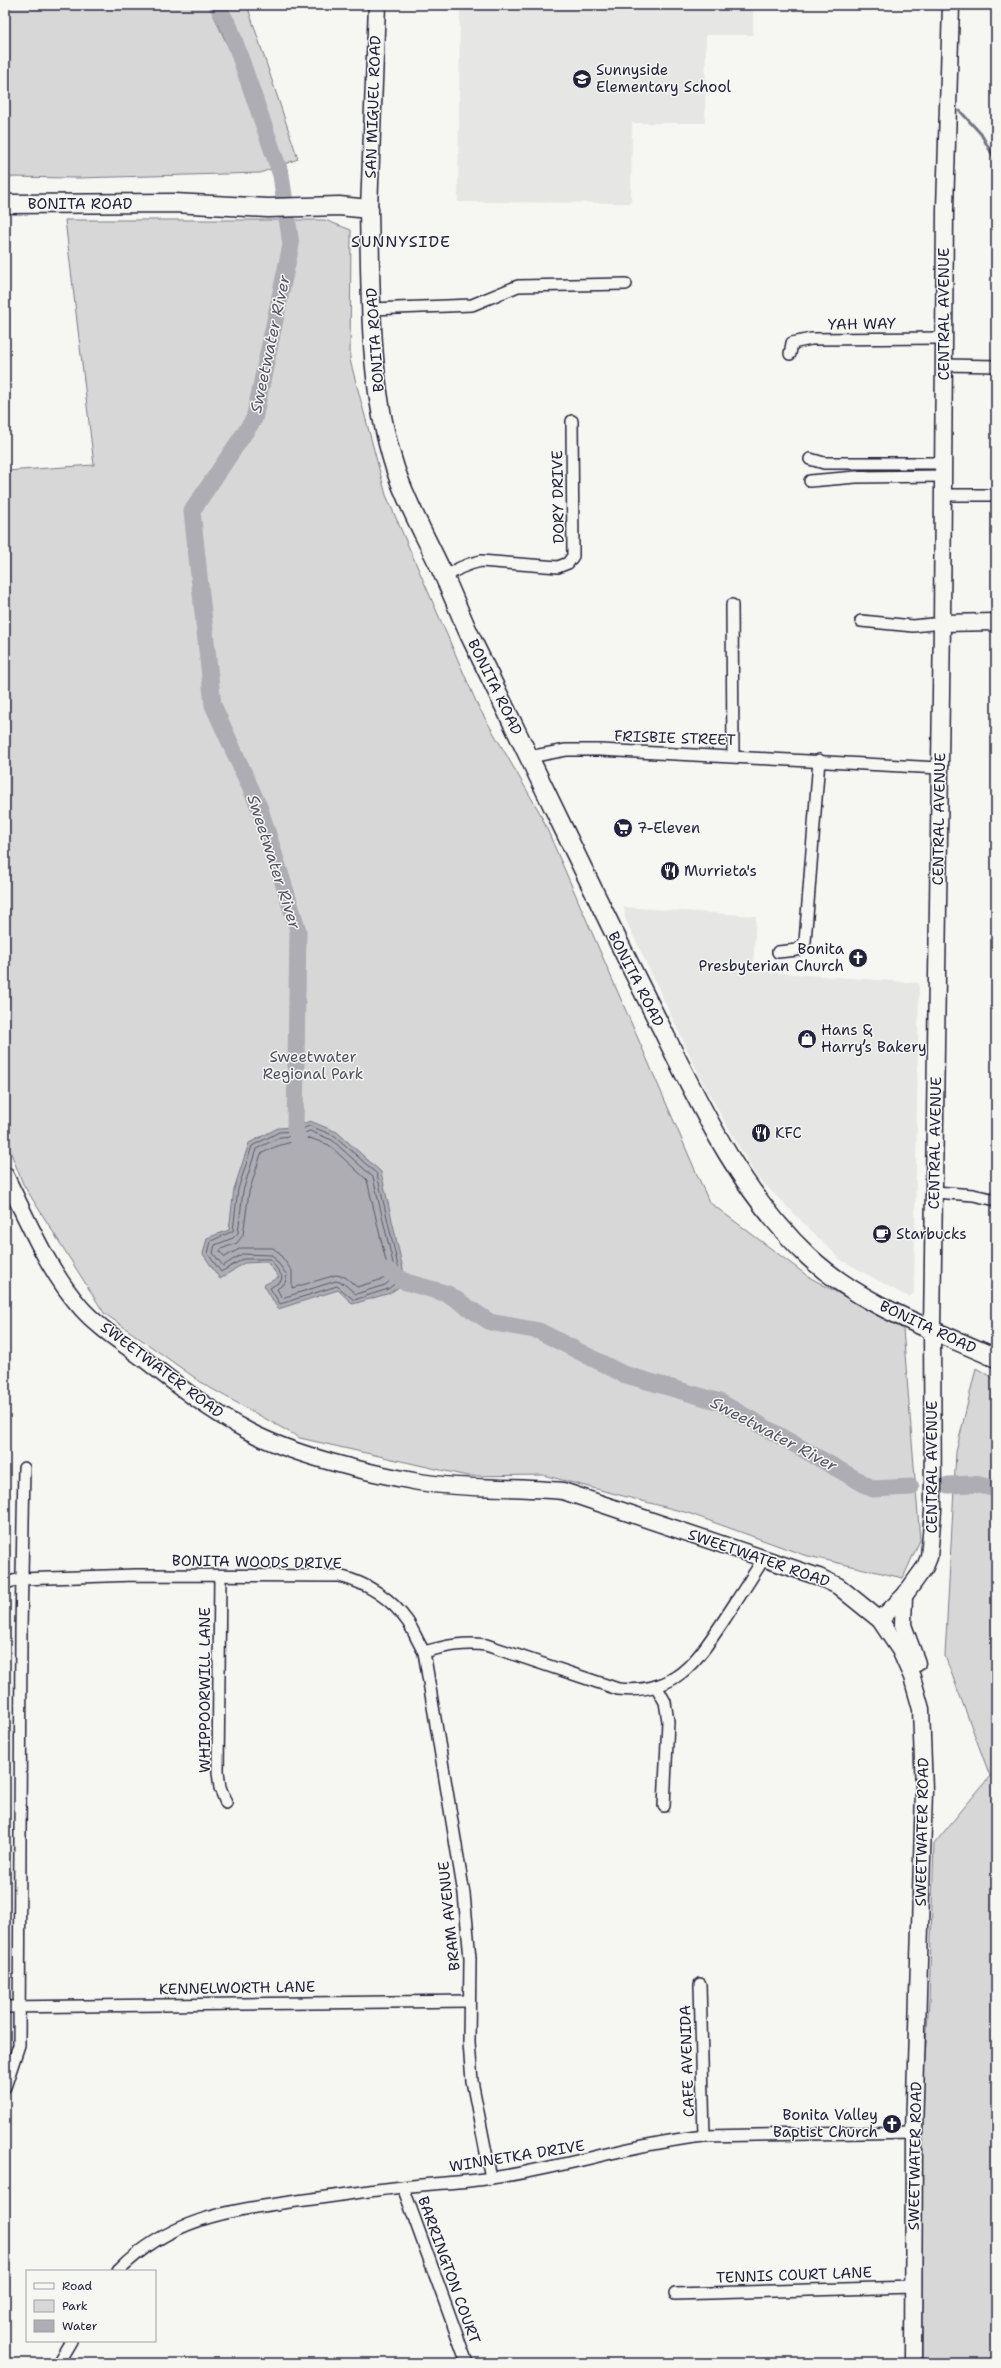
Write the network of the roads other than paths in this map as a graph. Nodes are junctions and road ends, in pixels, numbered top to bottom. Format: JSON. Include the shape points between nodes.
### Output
{"nodes":[{"id":1,"x":377,"y":5,"type":"edge"},
{"id":2,"x":951,"y":5,"type":"edge"},
{"id":3,"x":5,"y":204,"type":"edge"},
{"id":4,"x":369,"y":209,"type":"junction"},
{"id":5,"x":626,"y":284,"type":"dead end"},
{"id":6,"x":372,"y":309,"type":"junction"},
{"id":7,"x":944,"y":338,"type":"junction"},
{"id":8,"x":790,"y":354,"type":"dead end"},
{"id":9,"x":944,"y":365,"type":"junction"},
{"id":10,"x":996,"y":366,"type":"edge"},
{"id":11,"x":572,"y":421,"type":"dead end"},
{"id":12,"x":810,"y":459,"type":"dead end"},
{"id":13,"x":943,"y":470,"type":"junction"},
{"id":14,"x":810,"y":481,"type":"dead end"},
{"id":15,"x":942,"y":495,"type":"junction"},
{"id":16,"x":996,"y":495,"type":"edge"},
{"id":17,"x":445,"y":578,"type":"junction"},
{"id":18,"x":732,"y":605,"type":"dead end"},
{"id":19,"x":861,"y":621,"type":"dead end"},
{"id":20,"x":996,"y":622,"type":"edge"},
{"id":21,"x":942,"y":623,"type":"junction"},
{"id":22,"x":733,"y":755,"type":"junction"},
{"id":23,"x":529,"y":757,"type":"junction"},
{"id":24,"x":819,"y":760,"type":"junction"},
{"id":25,"x":939,"y":768,"type":"junction"},
{"id":26,"x":778,"y":952,"type":"dead end"},
{"id":27,"x":5,"y":1175,"type":"edge"},
{"id":28,"x":935,"y":1192,"type":"junction"},
{"id":29,"x":996,"y":1200,"type":"edge"},
{"id":30,"x":932,"y":1329,"type":"junction"},
{"id":31,"x":996,"y":1358,"type":"edge"},
{"id":32,"x":24,"y":1468,"type":"dead end"},
{"id":33,"x":764,"y":1558,"type":"junction"},
{"id":34,"x":220,"y":1576,"type":"junction"},
{"id":35,"x":21,"y":1579,"type":"junction"},
{"id":36,"x":5,"y":1583,"type":"edge"},
{"id":37,"x":904,"y":1596,"type":"junction"},
{"id":38,"x":880,"y":1620,"type":"junction"},
{"id":39,"x":424,"y":1652,"type":"junction"},
{"id":40,"x":656,"y":1686,"type":"junction"},
{"id":41,"x":924,"y":1749,"type":"junction"},
{"id":42,"x":226,"y":1803,"type":"dead end"},
{"id":43,"x":664,"y":1806,"type":"dead end"},
{"id":44,"x":700,"y":1984,"type":"dead end"},
{"id":45,"x":470,"y":2001,"type":"junction"},
{"id":46,"x":20,"y":2006,"type":"junction"},
{"id":47,"x":5,"y":2007,"type":"edge"},
{"id":48,"x":5,"y":2087,"type":"edge"},
{"id":49,"x":914,"y":2132,"type":"junction"},
{"id":50,"x":704,"y":2136,"type":"junction"},
{"id":51,"x":491,"y":2178,"type":"junction"},
{"id":52,"x":403,"y":2187,"type":"junction"},
{"id":53,"x":119,"y":2270,"type":"edge"},
{"id":54,"x":913,"y":2287,"type":"junction"},
{"id":55,"x":675,"y":2294,"type":"dead end"},
{"id":56,"x":70,"y":2342,"type":"edge"},
{"id":57,"x":58,"y":2363,"type":"edge"},
{"id":58,"x":467,"y":2363,"type":"edge"},
{"id":59,"x":913,"y":2363,"type":"edge"}],
"edges":[{"from":1,"to":4,"type":"main road","name":"SAN MIGUEL ROAD"},
{"from":2,"to":7,"type":"main road","name":"CENTRAL AVENUE","via":[[946,131]]},
{"from":3,"to":4,"type":"main road","name":"BONITA ROAD","via":[[174,203],[268,208],[339,206]]},
{"from":4,"to":6,"type":"main road","name":"BONITA ROAD"},
{"from":5,"to":6,"type":"street","via":[[518,286],[472,305]]},
{"from":6,"to":17,"type":"main road","name":"BONITA ROAD","via":[[373,357],[378,398],[395,468],[413,514]]},
{"from":7,"to":8,"type":"street","name":"YAH WAY","via":[[811,339],[792,343]]},
{"from":7,"to":9,"type":"main road","name":"CENTRAL AVENUE"},
{"from":9,"to":10,"type":"street"},
{"from":9,"to":13,"type":"main road","name":"CENTRAL AVENUE"},
{"from":11,"to":17,"type":"street","name":"DORY DRIVE","via":[[573,556],[568,563],[558,567],[481,561],[470,563]]},
{"from":12,"to":13,"type":"street","via":[[824,463]]},
{"from":13,"to":14,"type":"street"},
{"from":13,"to":15,"type":"main road","name":"CENTRAL AVENUE"},
{"from":15,"to":16,"type":"street"},
{"from":15,"to":21,"type":"main road","name":"CENTRAL AVENUE"},
{"from":17,"to":23,"type":"main road","name":"BONITA ROAD","via":[[469,635]]},
{"from":18,"to":22,"type":"street"},
{"from":19,"to":21,"type":"street","via":[[913,626]]},
{"from":20,"to":21,"type":"main road"},
{"from":21,"to":25,"type":"main road","name":"CENTRAL AVENUE"},
{"from":22,"to":23,"type":"street","name":"FRISBIE STREET","via":[[566,750]]},
{"from":22,"to":24,"type":"street","name":"FRISBIE STREET"},
{"from":23,"to":30,"type":"main road","name":"BONITA ROAD","via":[[598,903],[704,1113],[744,1181],[762,1206],[831,1275],[892,1313]]},
{"from":24,"to":25,"type":"street","name":"FRISBIE STREET"},
{"from":24,"to":26,"type":"street","via":[[805,942],[797,950]]},
{"from":25,"to":28,"type":"main road","name":"CENTRAL AVENUE"},
{"from":27,"to":33,"type":"main road","name":"SWEETWATER ROAD","via":[[53,1270],[82,1309],[204,1406],[249,1432],[278,1444],[354,1467],[419,1482],[464,1487],[563,1491]]},
{"from":28,"to":29,"type":"street"},
{"from":28,"to":30,"type":"main road","name":"CENTRAL AVENUE"},
{"from":30,"to":31,"type":"main road","name":"BONITA ROAD"},
{"from":30,"to":37,"type":"main road","name":"CENTRAL AVENUE","via":[[933,1511],[929,1557],[921,1576]]},
{"from":32,"to":35,"type":"street"},
{"from":33,"to":38,"type":"main road","name":"SWEETWATER ROAD","via":[[838,1586]]},
{"from":33,"to":40,"type":"street","via":[[700,1657],[676,1678]]},
{"from":34,"to":35,"type":"street","name":"BONITA WOODS DRIVE","via":[[135,1575]]},
{"from":34,"to":39,"type":"street","name":"BONITA WOODS DRIVE","via":[[332,1576],[358,1581],[383,1596],[398,1610],[408,1622]]},
{"from":34,"to":42,"type":"street","name":"WHIPPOORWILL LANE","via":[[218,1772],[220,1788]]},
{"from":35,"to":36,"type":"street","name":"BONITA WOODS DRIVE"},
{"from":35,"to":46,"type":"street"},
{"from":37,"to":38,"type":"main road","name":"CENTRAL AVENUE"},
{"from":37,"to":41,"type":"main road","via":[[904,1629],[929,1696],[931,1738]]},
{"from":38,"to":41,"type":"main road","name":"SWEETWATER ROAD","via":[[900,1650],[912,1677],[921,1709]]},
{"from":39,"to":40,"type":"street","via":[[453,1645],[486,1645],[618,1689],[637,1690]]},
{"from":39,"to":45,"type":"street","name":"BRAM AVENUE","via":[[464,1894],[470,1958]]},
{"from":40,"to":43,"type":"street","via":[[665,1702],[668,1721]]},
{"from":41,"to":49,"type":"main road","name":"SWEETWATER ROAD"},
{"from":44,"to":50,"type":"street","name":"CAFE AVENIDA"},
{"from":45,"to":46,"type":"street","name":"KENNELWORTH LANE"},
{"from":45,"to":51,"type":"street","name":"BRAM AVENUE","via":[[469,2043],[472,2081]]},
{"from":46,"to":47,"type":"street","name":"KENNELWORTH LANE"},
{"from":46,"to":48,"type":"street","via":[[19,2045]]},
{"from":49,"to":50,"type":"street","name":"WINNETKA DRIVE"},
{"from":49,"to":54,"type":"main road","name":"SWEETWATER ROAD"},
{"from":50,"to":51,"type":"street","name":"WINNETKA DRIVE","via":[[665,2141],[597,2158]]},
{"from":51,"to":52,"type":"street","name":"WINNETKA DRIVE"},
{"from":52,"to":53,"type":"street","name":"WINNETKA DRIVE","via":[[246,2208],[209,2216],[165,2235],[138,2253]]},
{"from":52,"to":58,"type":"street","name":"BARRINGTON COURT"},
{"from":54,"to":55,"type":"street","name":"TENNIS COURT LANE"},
{"from":54,"to":59,"type":"main road","name":"SWEETWATER ROAD"},
{"from":56,"to":57,"type":"street"}]}
